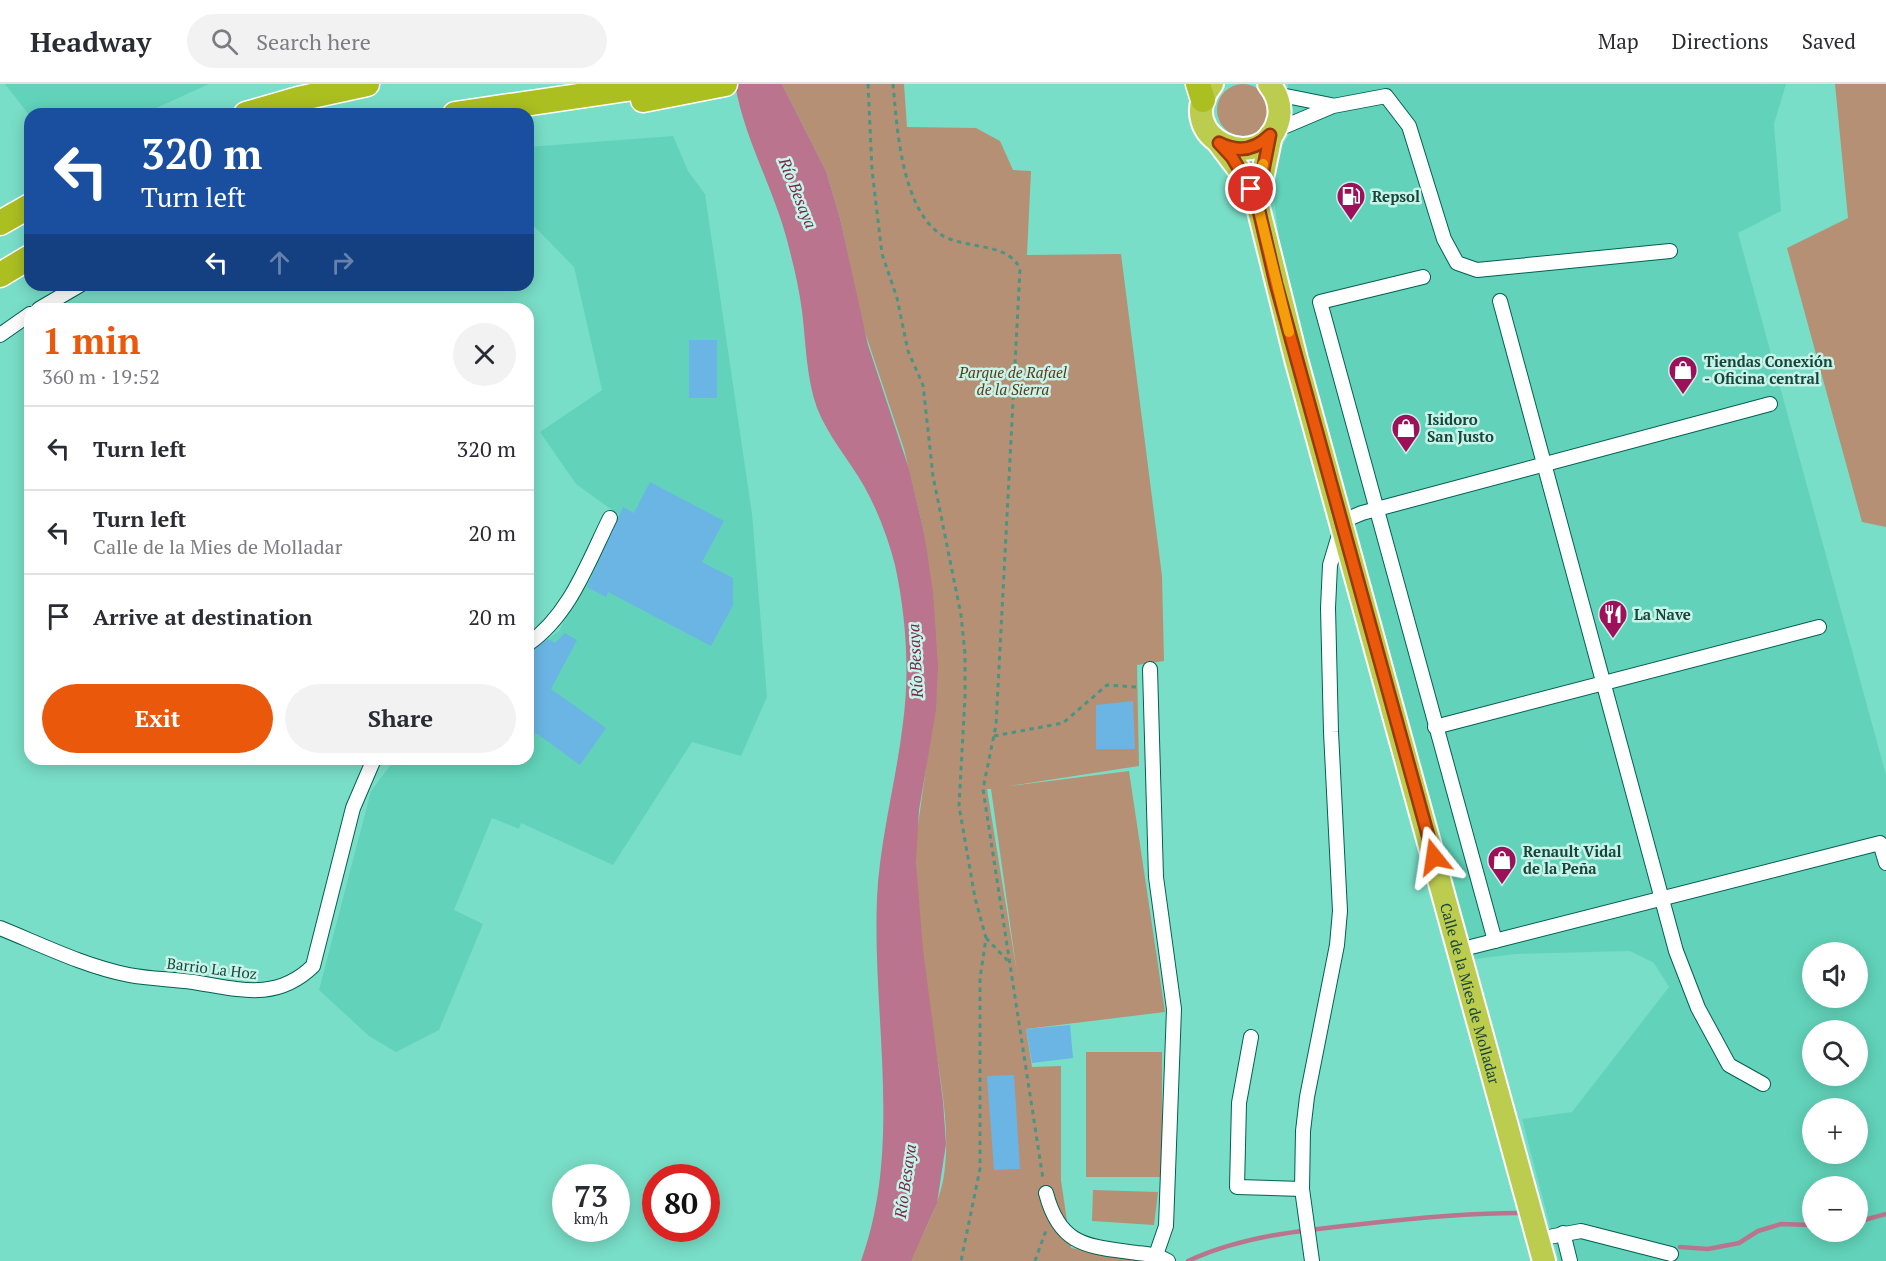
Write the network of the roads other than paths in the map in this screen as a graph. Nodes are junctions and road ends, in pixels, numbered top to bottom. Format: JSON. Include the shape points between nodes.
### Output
{"nodes":[{"id":1,"x":367,"y":84,"type":"edge"},
{"id":2,"x":725,"y":84,"type":"edge"},
{"id":3,"x":655,"y":89,"type":"edge"},
{"id":4,"x":1205,"y":89,"type":"edge"},
{"id":5,"x":1272,"y":89,"type":"edge"},
{"id":6,"x":1386,"y":90,"type":"edge"},
{"id":7,"x":1333,"y":106,"type":"junction"},
{"id":8,"x":267,"y":108,"type":"edge"},
{"id":9,"x":503,"y":108,"type":"edge"},
{"id":10,"x":534,"y":116,"type":"edge"},
{"id":11,"x":1272,"y":133,"type":"junction"},
{"id":12,"x":1219,"y":143,"type":"junction"},
{"id":13,"x":1257,"y":202,"type":"junction"},
{"id":14,"x":24,"y":209,"type":"edge"},
{"id":15,"x":0,"y":223,"type":"edge"},
{"id":16,"x":1670,"y":251,"type":"dead end"},
{"id":17,"x":24,"y":261,"type":"edge"},
{"id":18,"x":0,"y":275,"type":"edge"},
{"id":19,"x":1423,"y":277,"type":"dead end"},
{"id":20,"x":70,"y":291,"type":"edge"},
{"id":21,"x":1500,"y":302,"type":"dead end"},
{"id":22,"x":49,"y":303,"type":"edge"},
{"id":23,"x":24,"y":318,"type":"edge"},
{"id":24,"x":0,"y":334,"type":"edge"},
{"id":25,"x":1770,"y":404,"type":"dead end"},
{"id":26,"x":1544,"y":464,"type":"junction"},
{"id":27,"x":1375,"y":509,"type":"junction"},
{"id":28,"x":610,"y":518,"type":"dead end"},
{"id":29,"x":1342,"y":525,"type":"junction"},
{"id":30,"x":1819,"y":627,"type":"dead end"},
{"id":31,"x":534,"y":640,"type":"edge"},
{"id":32,"x":1150,"y":669,"type":"dead end"},
{"id":33,"x":1605,"y":683,"type":"junction"},
{"id":34,"x":1435,"y":726,"type":"junction"},
{"id":35,"x":371,"y":765,"type":"edge"},
{"id":36,"x":1886,"y":863,"type":"edge"},
{"id":37,"x":1664,"y":898,"type":"junction"},
{"id":38,"x":0,"y":928,"type":"edge"},
{"id":39,"x":1495,"y":941,"type":"junction"},
{"id":40,"x":1459,"y":950,"type":"junction"},
{"id":41,"x":1251,"y":1037,"type":"dead end"},
{"id":42,"x":1763,"y":1084,"type":"dead end"},
{"id":43,"x":1302,"y":1189,"type":"junction"},
{"id":44,"x":1046,"y":1193,"type":"road end"},
{"id":45,"x":1563,"y":1233,"type":"junction"},
{"id":46,"x":1538,"y":1239,"type":"junction"},
{"id":47,"x":1671,"y":1254,"type":"dead end"},
{"id":48,"x":1312,"y":1257,"type":"edge"},
{"id":49,"x":1163,"y":1258,"type":"edge"},
{"id":50,"x":1544,"y":1261,"type":"edge"},
{"id":51,"x":1570,"y":1261,"type":"edge"}],
"edges":[{"from":1,"to":8,"type":"highway"},
{"from":2,"to":3,"type":"highway"},
{"from":3,"to":9,"type":"highway"},
{"from":3,"to":10,"type":"highway"},
{"from":4,"to":12,"type":"highway","name":"Calle de la Mies de Molladar","via":[[1204,124]]},
{"from":5,"to":7,"type":"street"},
{"from":5,"to":11,"type":"highway","name":"Calle de la Mies de Molladar","via":[[1280,113]]},
{"from":6,"to":7,"type":"street"},
{"from":6,"to":16,"type":"street","via":[[1409,126],[1444,239],[1457,263],[1477,270]]},
{"from":7,"to":11,"type":"street"},
{"from":11,"to":12,"type":"highway","via":[[1258,146],[1242,150]]},
{"from":11,"to":13,"type":"highway","name":"Calle de la Mies de Molladar"},
{"from":12,"to":13,"type":"highway","name":"Calle de la Mies de Molladar","via":[[1244,176]]},
{"from":13,"to":29,"type":"highway","name":"Calle de la Mies de Molladar"},
{"from":14,"to":15,"type":"highway"},
{"from":17,"to":18,"type":"highway"},
{"from":19,"to":27,"type":"street","via":[[1320,302]]},
{"from":20,"to":22,"type":"street"},
{"from":21,"to":26,"type":"street"},
{"from":23,"to":24,"type":"street"},
{"from":25,"to":26,"type":"street"},
{"from":26,"to":27,"type":"street"},
{"from":26,"to":33,"type":"street"},
{"from":27,"to":29,"type":"street"},
{"from":27,"to":34,"type":"street"},
{"from":28,"to":31,"type":"street","via":[[574,592],[544,633]]},
{"from":29,"to":40,"type":"highway","name":"Calle de la Mies de Molladar"},
{"from":29,"to":43,"type":"street","via":[[1330,566],[1328,608],[1340,911],[1307,1097]]},
{"from":30,"to":33,"type":"street"},
{"from":32,"to":49,"type":"street","via":[[1156,877],[1174,1009]]},
{"from":33,"to":34,"type":"street"},
{"from":33,"to":37,"type":"street"},
{"from":34,"to":39,"type":"street"},
{"from":35,"to":38,"type":"street","name":"Barrio La Hoz","via":[[353,808],[313,966],[301,978],[258,992],[130,975],[84,963]]},
{"from":36,"to":37,"type":"street","via":[[1880,843]]},
{"from":37,"to":39,"type":"street"},
{"from":37,"to":42,"type":"street","via":[[1676,951],[1712,1037],[1730,1065]]},
{"from":39,"to":40,"type":"street"},
{"from":40,"to":46,"type":"highway","name":"Calle de la Mies de Molladar"},
{"from":41,"to":43,"type":"street","via":[[1239,1102],[1237,1187]]},
{"from":43,"to":48,"type":"street"},
{"from":44,"to":49,"type":"street","via":[[1051,1214],[1083,1245]]},
{"from":45,"to":46,"type":"street"},
{"from":45,"to":47,"type":"street","via":[[1581,1231]]},
{"from":45,"to":51,"type":"street"},
{"from":46,"to":50,"type":"highway","name":"Calle de la Mies de Molladar"}]}
